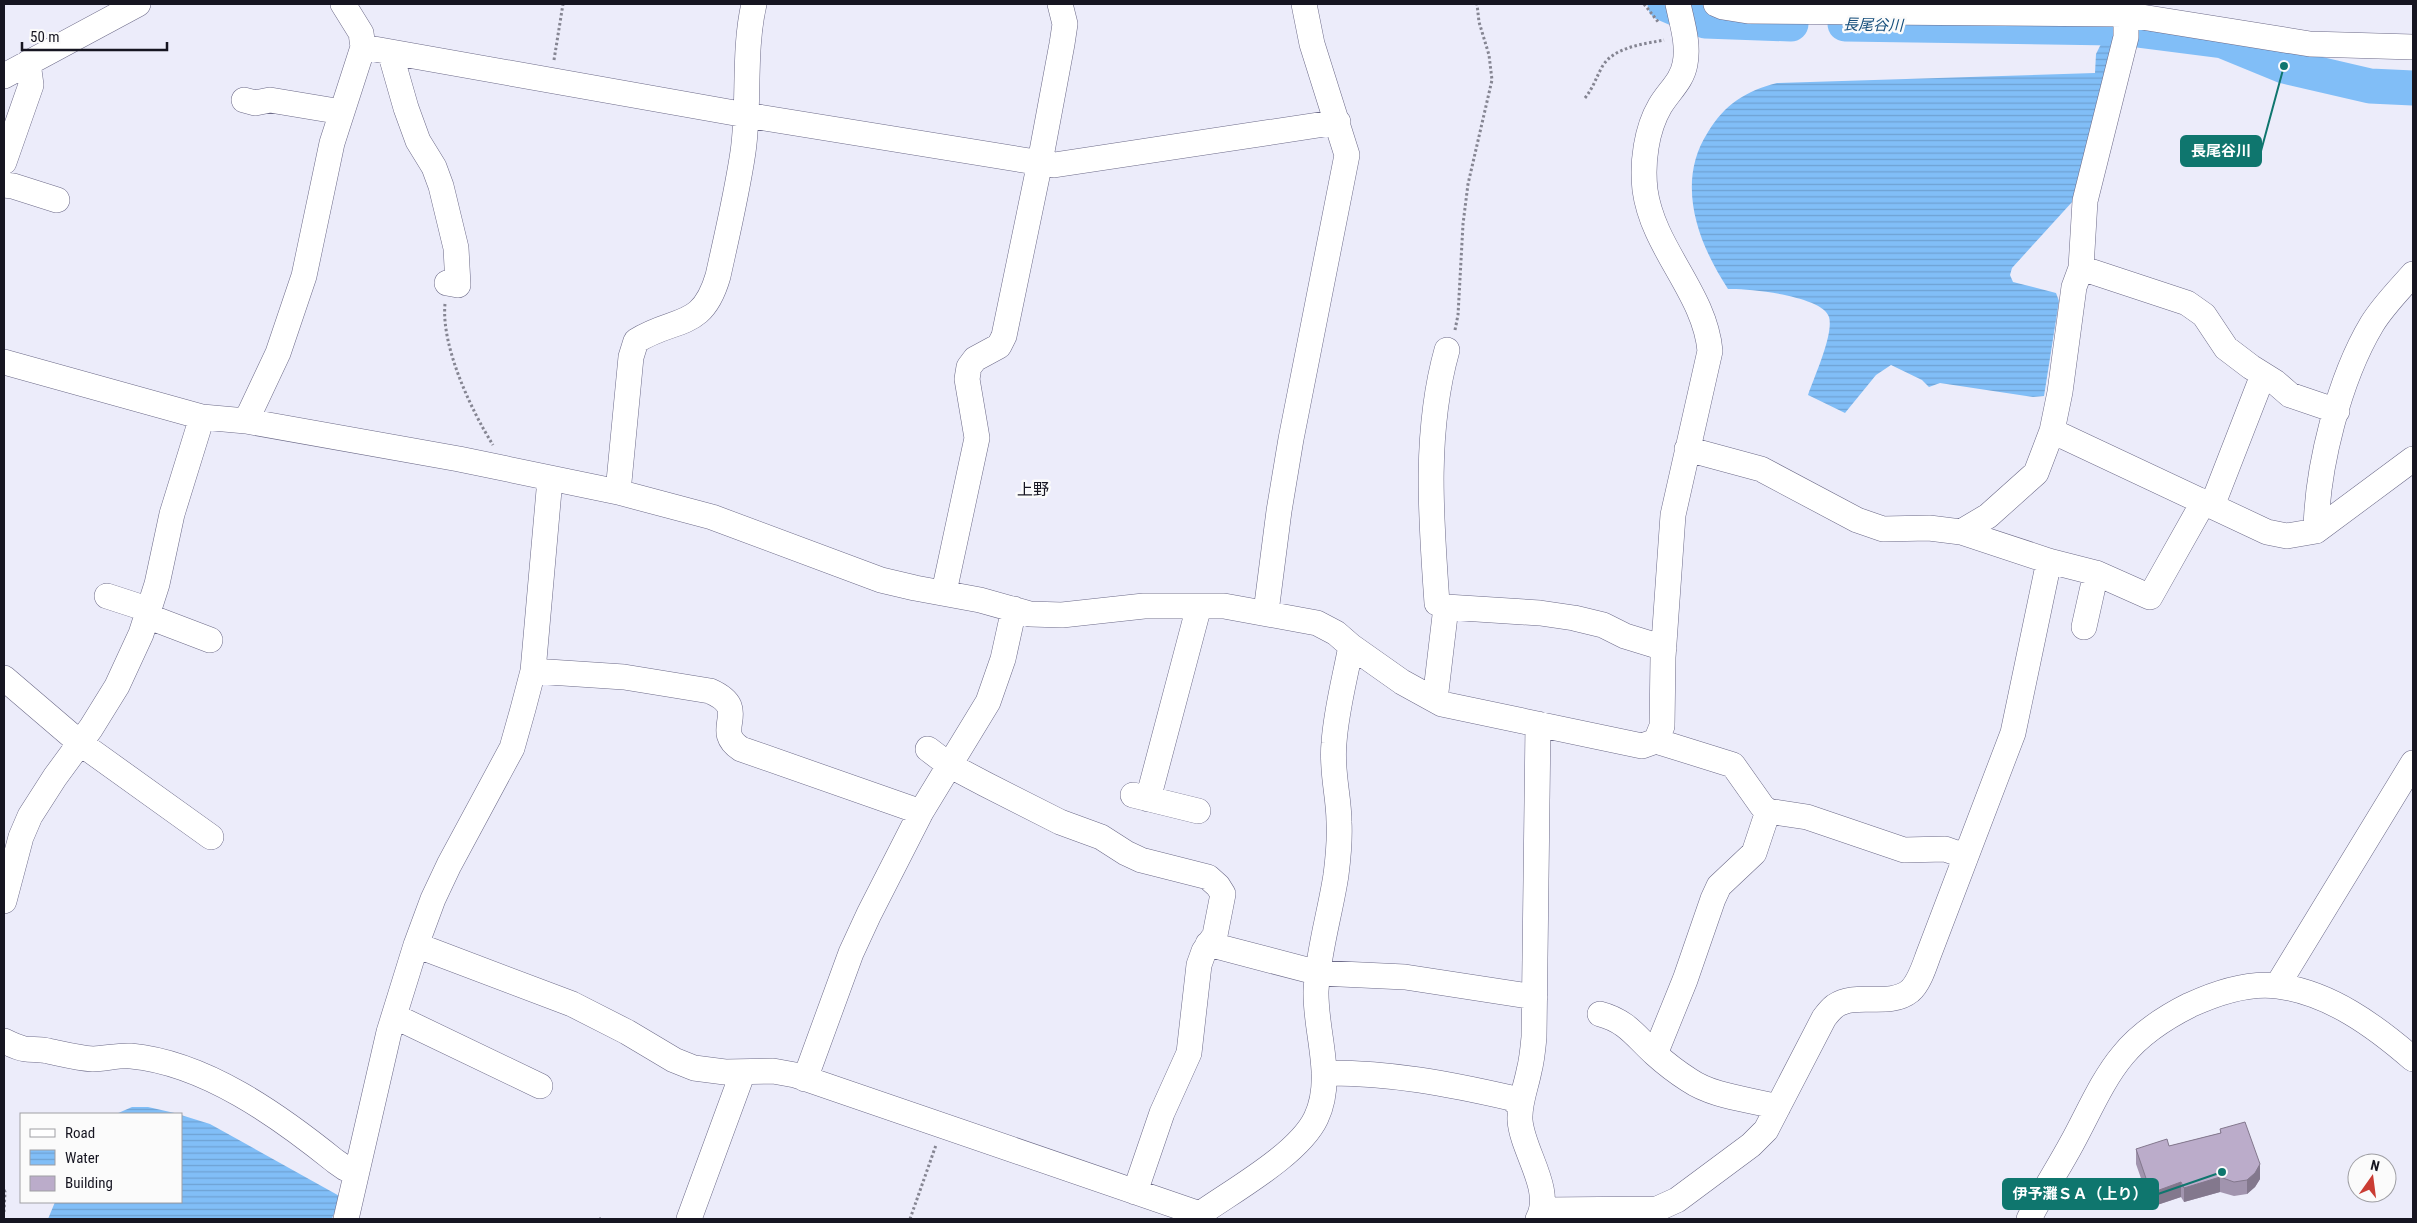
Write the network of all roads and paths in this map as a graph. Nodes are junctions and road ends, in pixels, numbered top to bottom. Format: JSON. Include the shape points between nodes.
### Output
{"nodes":[{"id":1,"x":138,"y":4,"type":"edge"},
{"id":2,"x":343,"y":4,"type":"edge"},
{"id":3,"x":563,"y":4,"type":"edge"},
{"id":4,"x":754,"y":4,"type":"edge"},
{"id":5,"x":1060,"y":4,"type":"edge"},
{"id":6,"x":1304,"y":4,"type":"edge"},
{"id":7,"x":1477,"y":4,"type":"edge"},
{"id":8,"x":1678,"y":4,"type":"edge"},
{"id":9,"x":1716,"y":4,"type":"edge"},
{"id":10,"x":2121,"y":9,"type":"edge"},
{"id":11,"x":1684,"y":33,"type":"junction"},
{"id":12,"x":363,"y":47,"type":"junction"},
{"id":13,"x":2413,"y":47,"type":"edge"},
{"id":14,"x":390,"y":52,"type":"junction"},
{"id":15,"x":28,"y":63,"type":"junction"},
{"id":16,"x":4,"y":76,"type":"edge"},
{"id":17,"x":550,"y":80,"type":"junction"},
{"id":18,"x":1585,"y":98,"type":"dead end"},
{"id":19,"x":244,"y":100,"type":"dead end"},
{"id":20,"x":342,"y":112,"type":"junction"},
{"id":21,"x":746,"y":115,"type":"junction"},
{"id":22,"x":1338,"y":122,"type":"junction"},
{"id":23,"x":4,"y":162,"type":"edge"},
{"id":24,"x":1040,"y":162,"type":"junction"},
{"id":25,"x":4,"y":185,"type":"edge"},
{"id":26,"x":57,"y":200,"type":"dead end"},
{"id":27,"x":2081,"y":268,"type":"junction"},
{"id":28,"x":2413,"y":274,"type":"edge"},
{"id":29,"x":447,"y":283,"type":"joint"},
{"id":30,"x":1447,"y":350,"type":"joint"},
{"id":31,"x":4,"y":362,"type":"edge"},
{"id":32,"x":2263,"y":375,"type":"junction"},
{"id":33,"x":2337,"y":411,"type":"junction"},
{"id":34,"x":202,"y":417,"type":"junction"},
{"id":35,"x":246,"y":421,"type":"junction"},
{"id":36,"x":2052,"y":431,"type":"junction"},
{"id":37,"x":1687,"y":450,"type":"junction"},
{"id":38,"x":2413,"y":460,"type":"edge"},
{"id":39,"x":510,"y":470,"type":"junction"},
{"id":40,"x":550,"y":479,"type":"junction"},
{"id":41,"x":618,"y":492,"type":"junction"},
{"id":42,"x":2208,"y":503,"type":"junction"},
{"id":43,"x":1961,"y":532,"type":"junction"},
{"id":44,"x":2316,"y":532,"type":"junction"},
{"id":45,"x":2050,"y":561,"type":"junction"},
{"id":46,"x":2096,"y":573,"type":"junction"},
{"id":47,"x":944,"y":592,"type":"junction"},
{"id":48,"x":107,"y":596,"type":"dead end"},
{"id":49,"x":1199,"y":606,"type":"junction"},
{"id":50,"x":1446,"y":607,"type":"junction"},
{"id":51,"x":1014,"y":609,"type":"junction"},
{"id":52,"x":1266,"y":612,"type":"junction"},
{"id":53,"x":149,"y":613,"type":"junction"},
{"id":54,"x":2084,"y":627,"type":"dead end"},
{"id":55,"x":210,"y":640,"type":"dead end"},
{"id":56,"x":1350,"y":646,"type":"junction"},
{"id":57,"x":1664,"y":648,"type":"junction"},
{"id":58,"x":533,"y":671,"type":"junction"},
{"id":59,"x":4,"y":678,"type":"edge"},
{"id":60,"x":1434,"y":700,"type":"junction"},
{"id":61,"x":1538,"y":724,"type":"junction"},
{"id":62,"x":1656,"y":742,"type":"junction"},
{"id":63,"x":80,"y":743,"type":"junction"},
{"id":64,"x":928,"y":749,"type":"dead end"},
{"id":65,"x":2413,"y":763,"type":"edge"},
{"id":66,"x":949,"y":765,"type":"junction"},
{"id":67,"x":1198,"y":811,"type":"dead end"},
{"id":68,"x":1768,"y":811,"type":"junction"},
{"id":69,"x":921,"y":812,"type":"junction"},
{"id":70,"x":211,"y":837,"type":"dead end"},
{"id":71,"x":1965,"y":856,"type":"junction"},
{"id":72,"x":4,"y":901,"type":"edge"},
{"id":73,"x":1208,"y":944,"type":"junction"},
{"id":74,"x":416,"y":945,"type":"junction"},
{"id":75,"x":1318,"y":974,"type":"junction"},
{"id":76,"x":2278,"y":986,"type":"junction"},
{"id":77,"x":1535,"y":997,"type":"junction"},
{"id":78,"x":1600,"y":1014,"type":"dead end"},
{"id":79,"x":394,"y":1016,"type":"junction"},
{"id":80,"x":4,"y":1041,"type":"edge"},
{"id":81,"x":1654,"y":1054,"type":"junction"},
{"id":82,"x":2413,"y":1059,"type":"edge"},
{"id":83,"x":743,"y":1072,"type":"junction"},
{"id":84,"x":1324,"y":1073,"type":"junction"},
{"id":85,"x":805,"y":1079,"type":"junction"},
{"id":86,"x":540,"y":1086,"type":"dead end"},
{"id":87,"x":1520,"y":1106,"type":"junction"},
{"id":88,"x":1778,"y":1107,"type":"junction"},
{"id":89,"x":942,"y":1125,"type":"junction"},
{"id":90,"x":356,"y":1172,"type":"junction"},
{"id":91,"x":4,"y":1190,"type":"edge"},
{"id":92,"x":1135,"y":1192,"type":"junction"},
{"id":93,"x":4,"y":1212,"type":"edge"},
{"id":94,"x":1541,"y":1214,"type":"edge"},
{"id":95,"x":1194,"y":1216,"type":"edge"},
{"id":96,"x":346,"y":1219,"type":"edge"},
{"id":97,"x":689,"y":1219,"type":"edge"},
{"id":98,"x":910,"y":1219,"type":"edge"},
{"id":99,"x":2029,"y":1219,"type":"edge"}],
"edges":[{"from":1,"to":15,"type":"street"},
{"from":2,"to":12,"type":"street","via":[[361,33]]},
{"from":3,"to":17,"type":"path"},
{"from":4,"to":21,"type":"street","via":[[749,27]]},
{"from":5,"to":24,"type":"street","via":[[1064,34]]},
{"from":6,"to":22,"type":"street","via":[[1312,44]]},
{"from":7,"to":30,"type":"path","via":[[1492,80],[1468,184],[1458,315]]},
{"from":8,"to":11,"type":"street"},
{"from":9,"to":10,"type":"street","via":[[1748,11]]},
{"from":10,"to":13,"type":"street","via":[[2310,44]]},
{"from":10,"to":27,"type":"street","via":[[2126,37],[2085,201]]},
{"from":11,"to":18,"type":"path","via":[[1633,46],[1610,57]]},
{"from":11,"to":37,"type":"street","via":[[1687,49],[1685,66],[1651,127],[1644,170],[1649,210],[1709,335],[1710,351]]},
{"from":12,"to":14,"type":"street"},
{"from":12,"to":20,"type":"street"},
{"from":14,"to":17,"type":"street"},
{"from":14,"to":29,"type":"street","via":[[418,141],[434,167],[456,248],[458,285]]},
{"from":15,"to":16,"type":"street"},
{"from":15,"to":23,"type":"street","via":[[31,85]]},
{"from":17,"to":21,"type":"street"},
{"from":19,"to":20,"type":"street","via":[[255,103],[270,100]]},
{"from":20,"to":35,"type":"street","via":[[332,143],[301,285],[278,353]]},
{"from":21,"to":24,"type":"street"},
{"from":21,"to":41,"type":"street","via":[[743,151],[713,293],[693,317],[650,332],[636,341],[631,356]]},
{"from":22,"to":24,"type":"street","via":[[1054,165]]},
{"from":22,"to":52,"type":"street","via":[[1347,155],[1345,170],[1291,439]]},
{"from":24,"to":47,"type":"street","via":[[1004,336],[999,346],[975,359],[969,367],[967,379],[977,438]]},
{"from":25,"to":26,"type":"street"},
{"from":27,"to":32,"type":"street","via":[[2187,303],[2204,315],[2226,348]]},
{"from":27,"to":36,"type":"street","via":[[2074,287]]},
{"from":28,"to":33,"type":"street","via":[[2373,323],[2351,369]]},
{"from":29,"to":39,"type":"path","via":[[444,313],[452,358],[477,419]]},
{"from":30,"to":50,"type":"street","via":[[1437,396],[1430,492],[1437,603]]},
{"from":31,"to":34,"type":"street"},
{"from":32,"to":33,"type":"street","via":[[2290,395]]},
{"from":32,"to":42,"type":"street"},
{"from":33,"to":44,"type":"street","via":[[2316,504]]},
{"from":34,"to":35,"type":"street"},
{"from":34,"to":53,"type":"street","via":[[172,514]]},
{"from":35,"to":39,"type":"street"},
{"from":36,"to":42,"type":"street"},
{"from":36,"to":43,"type":"street","via":[[2036,473],[1988,516]]},
{"from":37,"to":43,"type":"street","via":[[1761,469],[1857,520],[1883,529],[1929,528]]},
{"from":37,"to":57,"type":"street","via":[[1673,515]]},
{"from":38,"to":44,"type":"street"},
{"from":39,"to":40,"type":"street"},
{"from":40,"to":41,"type":"street"},
{"from":40,"to":58,"type":"street"},
{"from":41,"to":47,"type":"street","via":[[712,517],[881,580]]},
{"from":42,"to":44,"type":"street","via":[[2267,532],[2287,536]]},
{"from":42,"to":46,"type":"street","via":[[2150,597]]},
{"from":43,"to":45,"type":"street"},
{"from":45,"to":46,"type":"street"},
{"from":45,"to":71,"type":"street","via":[[2013,733]]},
{"from":46,"to":54,"type":"street"},
{"from":47,"to":51,"type":"street"},
{"from":48,"to":53,"type":"street"},
{"from":49,"to":51,"type":"street","via":[[1144,606],[1062,616],[1030,614]]},
{"from":49,"to":52,"type":"street"},
{"from":49,"to":67,"type":"street","via":[[1140,797]]},
{"from":50,"to":57,"type":"street","via":[[1574,618],[1603,625],[1625,636]]},
{"from":50,"to":60,"type":"street"},
{"from":51,"to":66,"type":"street","via":[[1003,659],[988,702]]},
{"from":52,"to":56,"type":"street","via":[[1317,624],[1336,633]]},
{"from":53,"to":55,"type":"street"},
{"from":53,"to":63,"type":"street","via":[[117,686]]},
{"from":56,"to":60,"type":"street"},
{"from":56,"to":75,"type":"street","via":[[1334,743],[1334,786],[1339,822],[1336,876]]},
{"from":57,"to":62,"type":"street","via":[[1662,726]]},
{"from":58,"to":69,"type":"street","via":[[624,677],[710,691],[730,704],[729,736],[741,749]]},
{"from":58,"to":74,"type":"street","via":[[512,748],[449,865]]},
{"from":59,"to":63,"type":"street"},
{"from":60,"to":61,"type":"street"},
{"from":61,"to":62,"type":"street","via":[[1642,746]]},
{"from":61,"to":77,"type":"street"},
{"from":62,"to":68,"type":"street","via":[[1733,765]]},
{"from":63,"to":70,"type":"street"},
{"from":63,"to":72,"type":"street","via":[[30,816]]},
{"from":64,"to":66,"type":"street"},
{"from":65,"to":76,"type":"street"},
{"from":66,"to":69,"type":"street"},
{"from":66,"to":73,"type":"street","via":[[1060,822],[1101,837],[1141,860],[1208,877],[1223,894],[1215,935]]},
{"from":68,"to":71,"type":"street","via":[[1806,817],[1904,850],[1945,849]]},
{"from":68,"to":81,"type":"street","via":[[1754,853],[1719,886]]},
{"from":69,"to":85,"type":"street","via":[[851,953]]},
{"from":71,"to":88,"type":"street","via":[[1920,977],[1910,991],[1896,997],[1854,1000],[1836,1006],[1824,1018]]},
{"from":73,"to":75,"type":"street"},
{"from":73,"to":92,"type":"street","via":[[1199,965],[1189,1052],[1162,1113]]},
{"from":74,"to":79,"type":"street"},
{"from":74,"to":83,"type":"street","via":[[572,1004],[694,1068]]},
{"from":75,"to":77,"type":"street","via":[[1405,977]]},
{"from":75,"to":84,"type":"street","via":[[1318,1032]]},
{"from":76,"to":82,"type":"street","via":[[2354,1013]]},
{"from":76,"to":99,"type":"street","via":[[2247,987],[2211,995],[2176,1012],[2147,1032],[2123,1055],[2114,1069]]},
{"from":77,"to":87,"type":"street","via":[[1530,1068]]},
{"from":78,"to":81,"type":"street","via":[[1616,1018],[1646,1042]]},
{"from":79,"to":86,"type":"street"},
{"from":79,"to":90,"type":"street"},
{"from":80,"to":90,"type":"street","via":[[23,1049],[81,1058],[128,1055],[154,1059],[185,1069],[234,1091],[273,1114],[340,1165]]},
{"from":81,"to":88,"type":"street","via":[[1690,1081],[1712,1092]]},
{"from":83,"to":85,"type":"street","via":[[773,1071]]},
{"from":83,"to":97,"type":"street"},
{"from":84,"to":87,"type":"street","via":[[1352,1072],[1422,1080],[1511,1098]]},
{"from":84,"to":95,"type":"street","via":[[1324,1088],[1316,1118],[1303,1138],[1290,1151]]},
{"from":85,"to":89,"type":"street"},
{"from":87,"to":94,"type":"street","via":[[1520,1122],[1542,1195]]},
{"from":88,"to":94,"type":"street","via":[[1766,1130],[1751,1145],[1677,1200],[1657,1210]]},
{"from":89,"to":92,"type":"street"},
{"from":89,"to":98,"type":"path"},
{"from":90,"to":96,"type":"street"},
{"from":91,"to":93,"type":"path"},
{"from":92,"to":95,"type":"street"}]}
